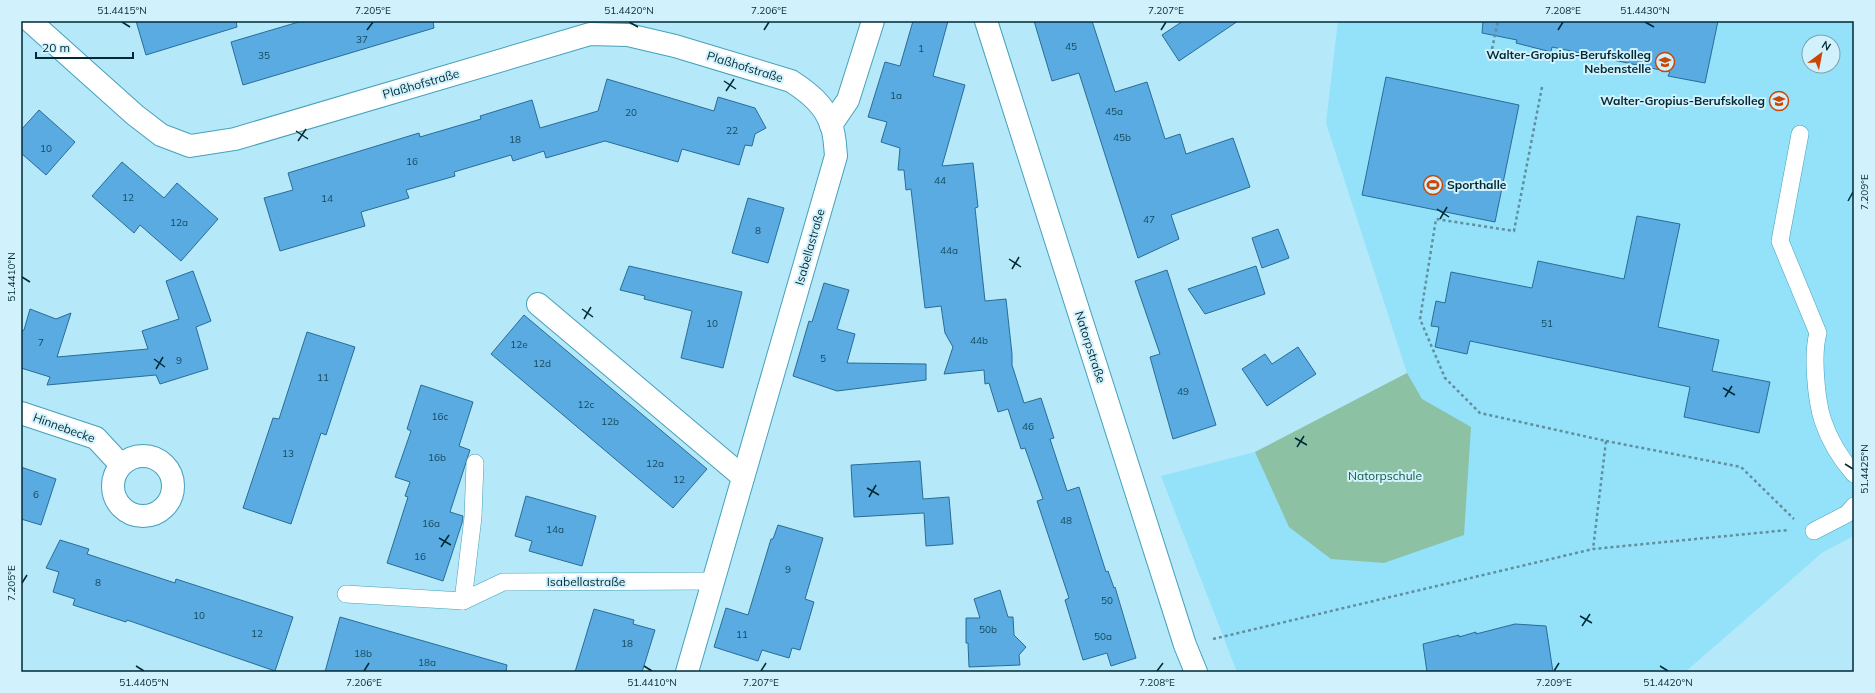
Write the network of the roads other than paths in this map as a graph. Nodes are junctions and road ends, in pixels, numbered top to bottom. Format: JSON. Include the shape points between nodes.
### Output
{"nodes":[{"id":1,"x":30,"y":21,"type":"edge"},
{"id":2,"x":873,"y":21,"type":"edge"},
{"id":3,"x":986,"y":21,"type":"edge"},
{"id":4,"x":831,"y":125,"type":"junction"},
{"id":5,"x":1800,"y":134,"type":"dead end"},
{"id":6,"x":538,"y":304,"type":"dead end"},
{"id":7,"x":21,"y":413,"type":"edge"},
{"id":8,"x":475,"y":462,"type":"dead end"},
{"id":9,"x":121,"y":465,"type":"dead end"},
{"id":10,"x":1854,"y":474,"type":"edge"},
{"id":11,"x":743,"y":477,"type":"junction"},
{"id":12,"x":1854,"y":506,"type":"edge"},
{"id":13,"x":1809,"y":530,"type":"road end"},
{"id":14,"x":713,"y":581,"type":"junction"},
{"id":15,"x":346,"y":594,"type":"dead end"},
{"id":16,"x":462,"y":601,"type":"junction"},
{"id":17,"x":687,"y":672,"type":"edge"},
{"id":18,"x":1196,"y":672,"type":"edge"}],
"edges":[{"from":1,"to":4,"type":"street","name":"Plaßhofstraße","via":[[135,116],[161,135],[190,146],[235,139],[590,34],[628,36],[675,46],[791,81],[821,106]]},
{"from":2,"to":4,"type":"street","via":[[848,100]]},
{"from":3,"to":18,"type":"street","name":"Natorpstraße","via":[[1185,645]]},
{"from":4,"to":11,"type":"street","name":"Isabellastraße","via":[[836,156]]},
{"from":5,"to":10,"type":"lane","via":[[1780,241],[1818,333],[1814,344],[1823,421]]},
{"from":6,"to":11,"type":"street"},
{"from":7,"to":9,"type":"street","name":"Hinnebecke","via":[[96,438]]},
{"from":8,"to":16,"type":"lane","via":[[473,517]]},
{"from":11,"to":14,"type":"street","name":"Isabellastraße"},
{"from":12,"to":13,"type":"lane","via":[[1847,514]]},
{"from":14,"to":16,"type":"lane","name":"Isabellastraße","via":[[503,582]]},
{"from":14,"to":17,"type":"street","name":"Isabellastraße"},
{"from":15,"to":16,"type":"lane","name":"Isabellastraße"}]}
